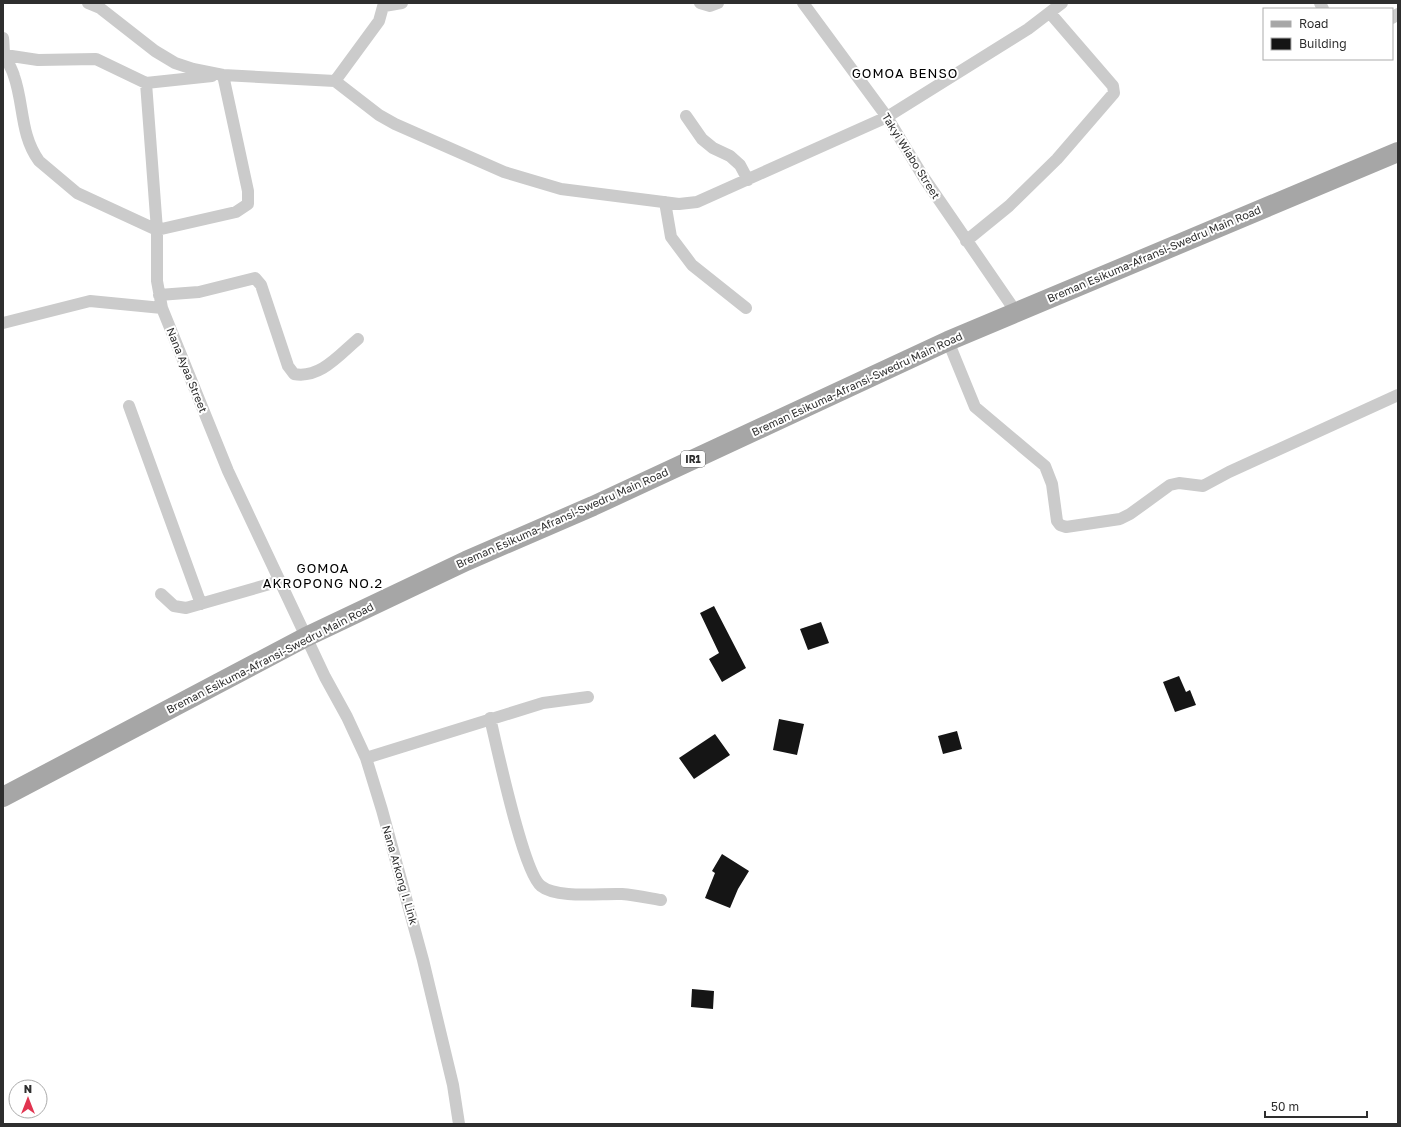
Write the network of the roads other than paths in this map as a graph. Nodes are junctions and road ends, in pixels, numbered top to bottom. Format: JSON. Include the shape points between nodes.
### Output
{"nodes":[{"id":1,"x":88,"y":3,"type":"edge"},
{"id":2,"x":402,"y":3,"type":"edge"},
{"id":3,"x":700,"y":3,"type":"edge"},
{"id":4,"x":718,"y":3,"type":"edge"},
{"id":5,"x":803,"y":3,"type":"edge"},
{"id":6,"x":1062,"y":3,"type":"edge"},
{"id":7,"x":384,"y":4,"type":"edge"},
{"id":8,"x":1050,"y":13,"type":"junction"},
{"id":9,"x":3,"y":38,"type":"edge"},
{"id":10,"x":5,"y":55,"type":"junction"},
{"id":11,"x":223,"y":75,"type":"junction"},
{"id":12,"x":335,"y":81,"type":"junction"},
{"id":13,"x":146,"y":83,"type":"junction"},
{"id":14,"x":686,"y":116,"type":"dead end"},
{"id":15,"x":888,"y":117,"type":"junction"},
{"id":16,"x":1398,"y":152,"type":"edge"},
{"id":17,"x":748,"y":180,"type":"junction"},
{"id":18,"x":665,"y":202,"type":"junction"},
{"id":19,"x":157,"y":230,"type":"junction"},
{"id":20,"x":966,"y":241,"type":"junction"},
{"id":21,"x":159,"y":294,"type":"junction"},
{"id":22,"x":162,"y":308,"type":"junction"},
{"id":23,"x":746,"y":308,"type":"dead end"},
{"id":24,"x":1016,"y":312,"type":"junction"},
{"id":25,"x":3,"y":323,"type":"edge"},
{"id":26,"x":358,"y":339,"type":"dead end"},
{"id":27,"x":948,"y":341,"type":"junction"},
{"id":28,"x":1398,"y":395,"type":"edge"},
{"id":29,"x":129,"y":406,"type":"dead end"},
{"id":30,"x":280,"y":581,"type":"junction"},
{"id":31,"x":161,"y":594,"type":"dead end"},
{"id":32,"x":201,"y":604,"type":"junction"},
{"id":33,"x":306,"y":637,"type":"junction"},
{"id":34,"x":588,"y":697,"type":"dead end"},
{"id":35,"x":490,"y":718,"type":"junction"},
{"id":36,"x":366,"y":758,"type":"junction"},
{"id":37,"x":3,"y":797,"type":"edge"},
{"id":38,"x":662,"y":900,"type":"dead end"},
{"id":39,"x":459,"y":1124,"type":"edge"}],
"edges":[{"from":1,"to":11,"type":"street","via":[[100,8],[155,51],[175,63]]},
{"from":2,"to":7,"type":"street"},
{"from":3,"to":4,"type":"street","via":[[710,6]]},
{"from":5,"to":15,"type":"street","name":"Takyi Wiabo Street"},
{"from":6,"to":8,"type":"street"},
{"from":7,"to":12,"type":"street","via":[[377,24]]},
{"from":8,"to":15,"type":"street"},
{"from":8,"to":20,"type":"street","via":[[1113,86],[1114,93],[1053,164],[1009,206]]},
{"from":9,"to":10,"type":"street"},
{"from":10,"to":13,"type":"street","via":[[38,60],[96,59]]},
{"from":10,"to":19,"type":"street","via":[[14,76],[25,134],[39,161],[78,193]]},
{"from":11,"to":12,"type":"street"},
{"from":11,"to":13,"type":"street"},
{"from":11,"to":19,"type":"street","via":[[248,191],[248,204],[236,212]]},
{"from":12,"to":18,"type":"street","via":[[378,115],[504,172],[561,189]]},
{"from":13,"to":19,"type":"street","name":"Nana Ayaa Street"},
{"from":14,"to":17,"type":"street","via":[[702,139],[740,165]]},
{"from":15,"to":17,"type":"street"},
{"from":15,"to":20,"type":"street","name":"Takyi Wiabo Street","via":[[924,178]]},
{"from":16,"to":24,"type":"main road","name":"Breman Esikuma-Afransi-Swedru Main Road","number":"IR1"},
{"from":17,"to":18,"type":"street","via":[[697,202]]},
{"from":18,"to":23,"type":"street","via":[[671,237],[692,265]]},
{"from":19,"to":21,"type":"street","name":"Nana Ayaa Street"},
{"from":20,"to":24,"type":"street","name":"Takyi Wiabo Street"},
{"from":21,"to":22,"type":"street","name":"Nana Ayaa Street"},
{"from":21,"to":26,"type":"street","via":[[199,292],[255,278],[262,285],[288,366],[294,374],[302,376],[321,370]]},
{"from":22,"to":25,"type":"street","via":[[90,302]]},
{"from":22,"to":30,"type":"street","name":"Nana Ayaa Street","via":[[228,471]]},
{"from":24,"to":27,"type":"main road","name":"Breman Esikuma-Afransi-Swedru Main Road","number":"IR1"},
{"from":27,"to":28,"type":"street","via":[[975,407],[1046,466],[1052,484],[1057,521],[1066,527],[1124,518],[1170,485],[1207,485],[1229,472]]},
{"from":27,"to":33,"type":"main road","name":"Breman Esikuma-Afransi-Swedru Main Road","number":"IR1","via":[[466,561]]},
{"from":29,"to":32,"type":"street"},
{"from":30,"to":32,"type":"street"},
{"from":30,"to":33,"type":"street","name":"Nana Ayaa Street"},
{"from":31,"to":32,"type":"street","via":[[174,606],[186,608]]},
{"from":33,"to":36,"type":"street","name":"Nana Arkong I. Link"},
{"from":33,"to":37,"type":"main road","name":"Breman Esikuma-Afransi-Swedru Main Road","number":"IR1"},
{"from":34,"to":35,"type":"street","via":[[543,703]]},
{"from":35,"to":36,"type":"street"},
{"from":35,"to":38,"type":"street","via":[[530,869],[542,886],[564,894],[622,894]]},
{"from":36,"to":39,"type":"street","name":"Nana Arkong I. Link","via":[[419,944],[453,1085]]}]}
